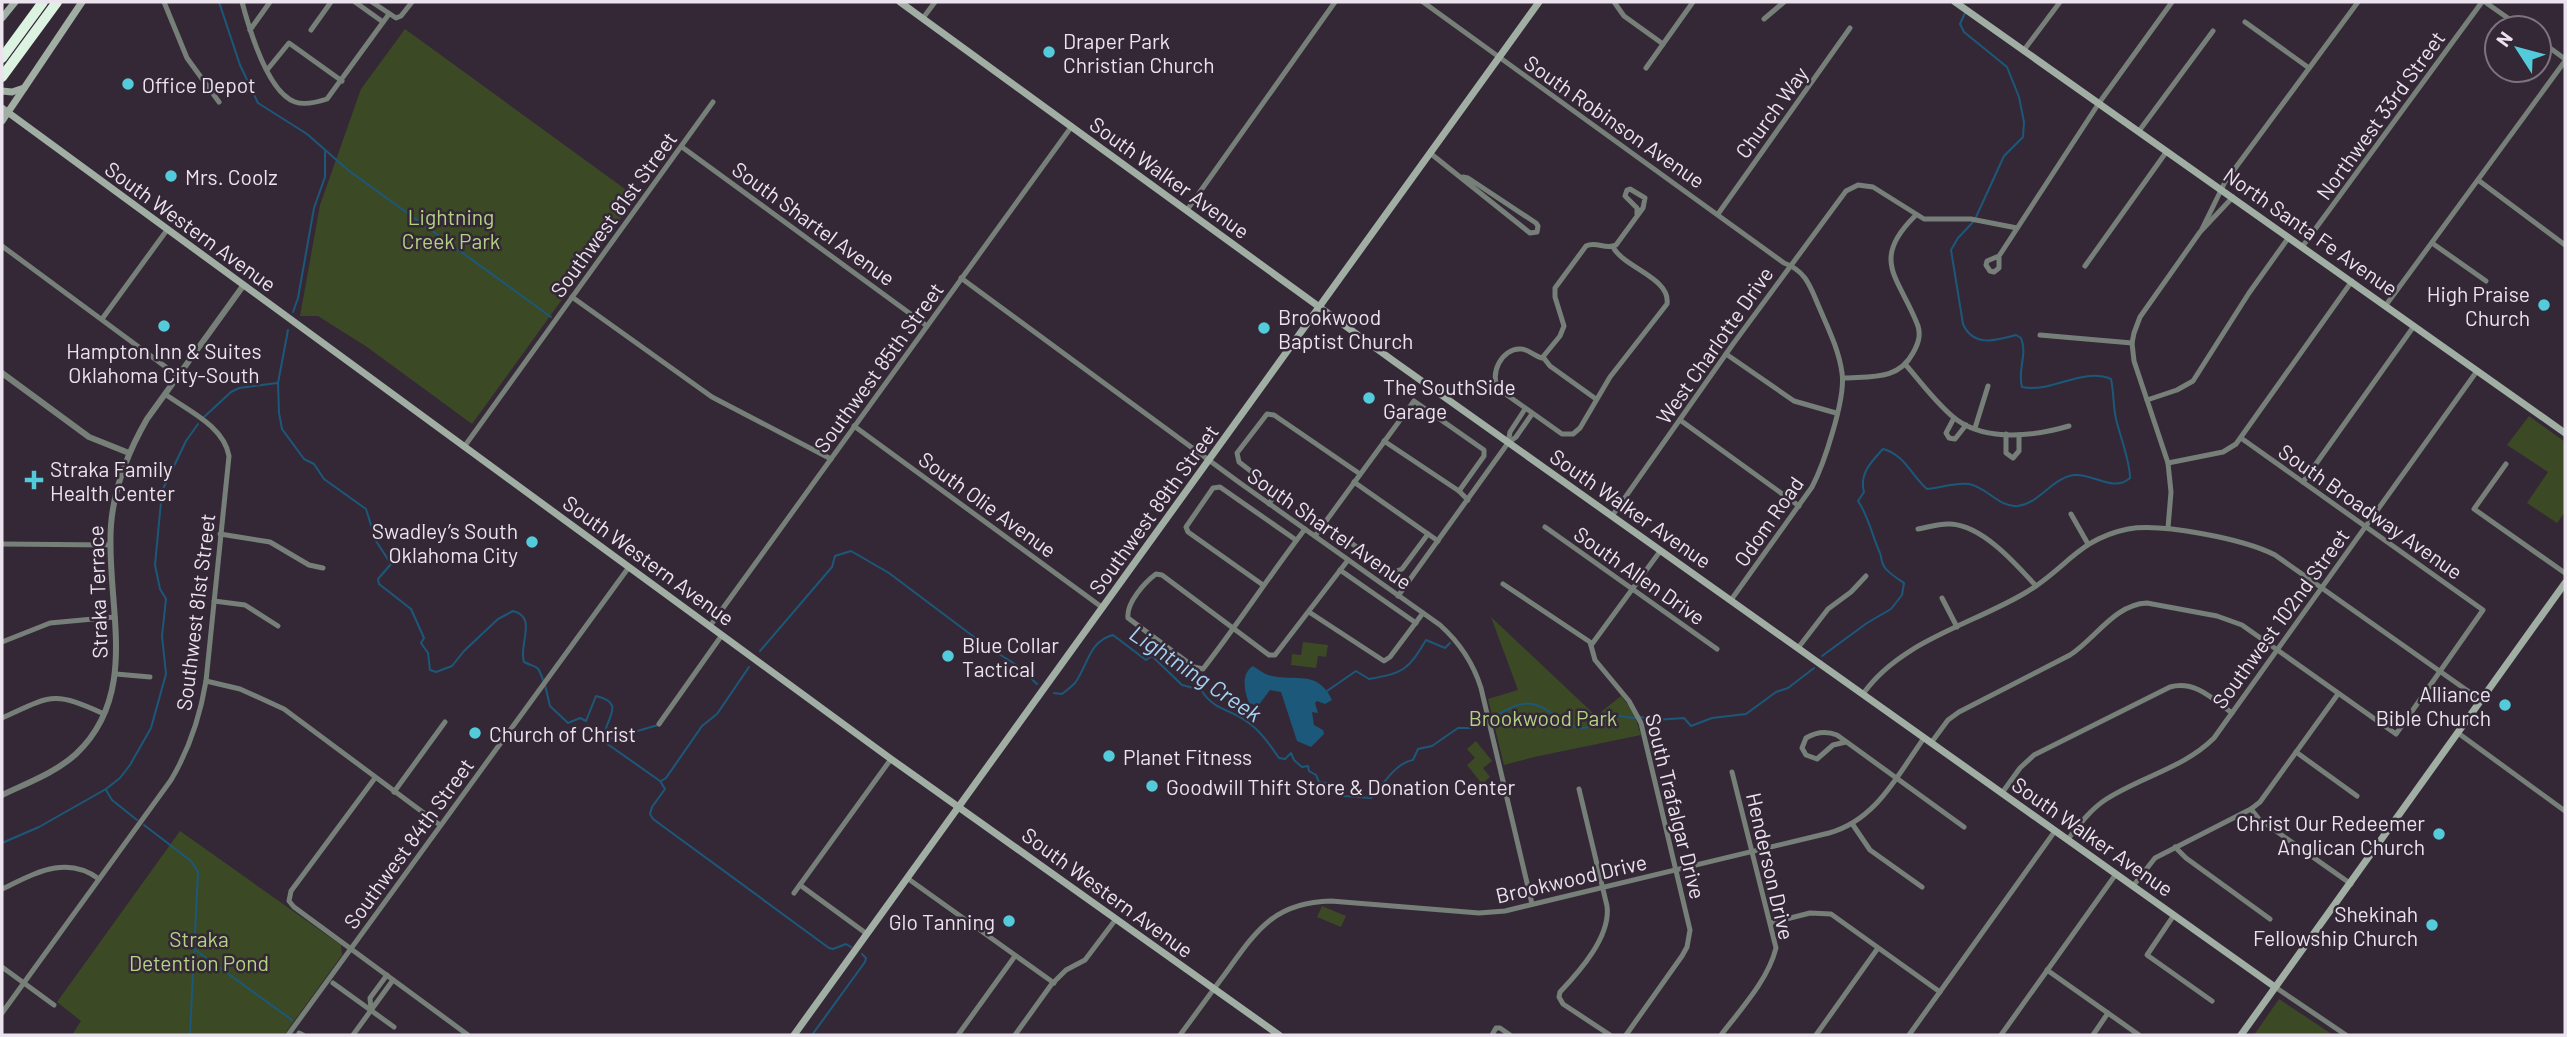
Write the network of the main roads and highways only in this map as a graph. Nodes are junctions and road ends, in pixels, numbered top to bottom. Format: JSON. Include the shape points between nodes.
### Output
{"nodes":[{"id":1,"x":15,"y":2,"type":"edge"},
{"id":2,"x":43,"y":2,"type":"edge"},
{"id":3,"x":57,"y":2,"type":"edge"},
{"id":4,"x":82,"y":2,"type":"edge"},
{"id":5,"x":900,"y":2,"type":"edge"},
{"id":6,"x":1539,"y":2,"type":"edge"},
{"id":7,"x":1955,"y":2,"type":"edge"},
{"id":8,"x":2,"y":18,"type":"edge"},
{"id":9,"x":2,"y":58,"type":"edge"},
{"id":10,"x":2,"y":78,"type":"edge"},
{"id":11,"x":25,"y":87,"type":"junction"},
{"id":12,"x":2,"y":91,"type":"edge"},
{"id":13,"x":5,"y":110,"type":"edge"},
{"id":14,"x":2,"y":121,"type":"edge"},
{"id":15,"x":1318,"y":306,"type":"junction"},
{"id":16,"x":2565,"y":433,"type":"edge"},
{"id":17,"x":2564,"y":589,"type":"edge"},
{"id":18,"x":959,"y":807,"type":"junction"},
{"id":19,"x":2275,"y":987,"type":"junction"},
{"id":20,"x":794,"y":1035,"type":"edge"},
{"id":21,"x":1279,"y":1035,"type":"edge"},
{"id":22,"x":2241,"y":1035,"type":"edge"}],
"edges":[{"from":1,"to":8,"type":"main road"},
{"from":2,"to":9,"type":"highway"},
{"from":3,"to":10,"type":"highway"},
{"from":4,"to":11,"type":"main road"},
{"from":5,"to":15,"type":"main road","name":"South Walker Avenue"},
{"from":6,"to":15,"type":"main road","name":"Southwest 89th Street"},
{"from":7,"to":16,"type":"main road","name":"North Santa Fe Avenue"},
{"from":11,"to":12,"type":"main road"},
{"from":11,"to":13,"type":"main road"},
{"from":13,"to":14,"type":"main road"},
{"from":13,"to":18,"type":"main road","name":"South Western Avenue"},
{"from":15,"to":18,"type":"main road","name":"Southwest 89th Street"},
{"from":15,"to":19,"type":"main road","name":"South Walker Avenue"},
{"from":17,"to":19,"type":"main road"},
{"from":18,"to":20,"type":"main road","name":"Southwest 89th Street"},
{"from":18,"to":21,"type":"main road","name":"South Western Avenue"},
{"from":19,"to":22,"type":"main road"}]}
